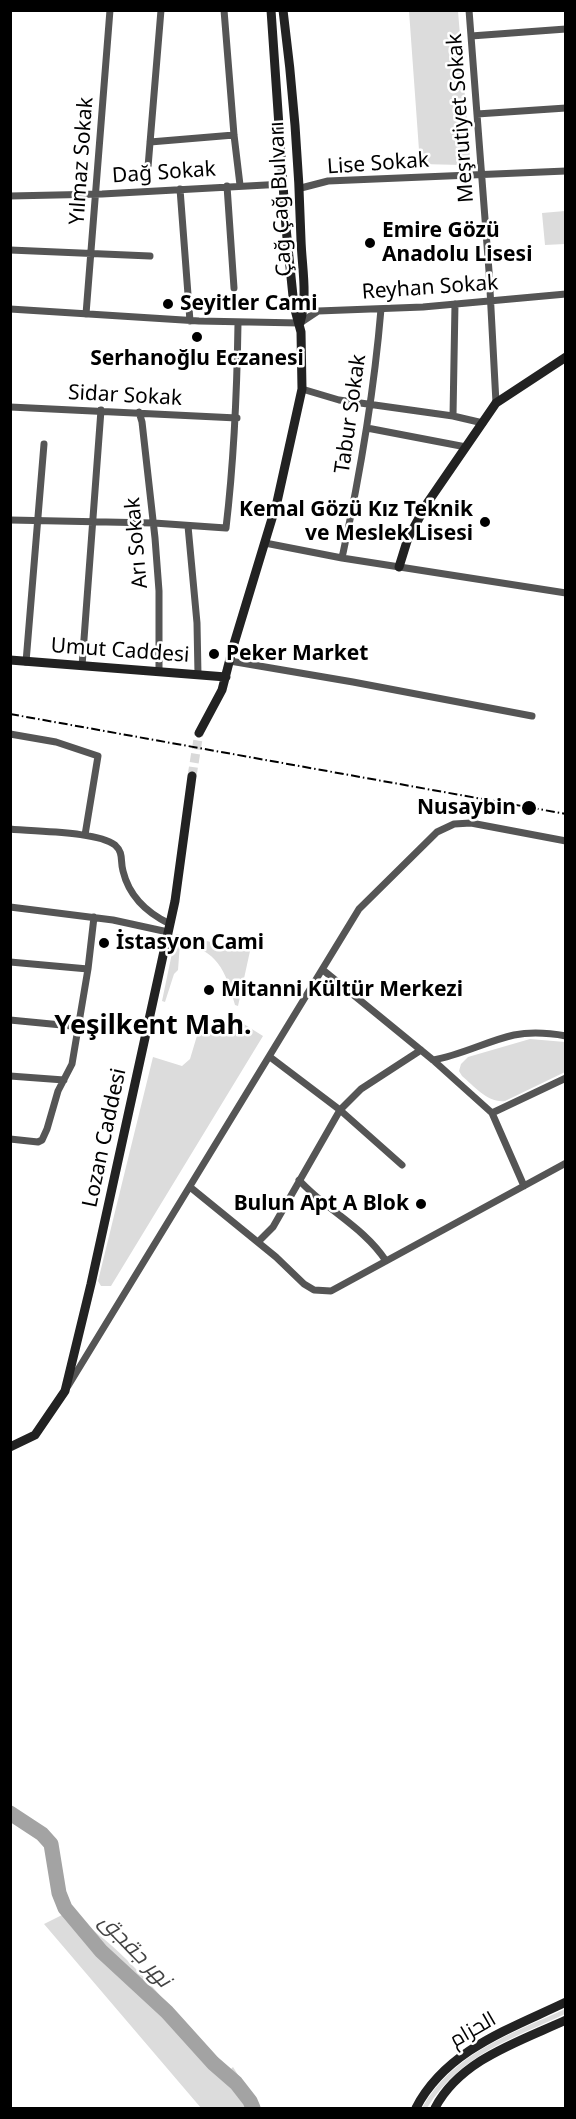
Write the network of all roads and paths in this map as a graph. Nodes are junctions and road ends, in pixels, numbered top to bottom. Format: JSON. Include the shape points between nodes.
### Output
{"nodes":[{"id":1,"x":110,"y":10,"type":"edge"},
{"id":2,"x":161,"y":10,"type":"edge"},
{"id":3,"x":224,"y":10,"type":"edge"},
{"id":4,"x":271,"y":10,"type":"edge"},
{"id":5,"x":283,"y":10,"type":"edge"},
{"id":6,"x":469,"y":10,"type":"edge"},
{"id":7,"x":566,"y":29,"type":"edge"},
{"id":8,"x":471,"y":36,"type":"junction"},
{"id":9,"x":566,"y":108,"type":"edge"},
{"id":10,"x":477,"y":114,"type":"junction"},
{"id":11,"x":234,"y":135,"type":"junction"},
{"id":12,"x":150,"y":142,"type":"junction"},
{"id":13,"x":148,"y":167,"type":"dead end"},
{"id":14,"x":566,"y":171,"type":"edge"},
{"id":15,"x":482,"y":174,"type":"junction"},
{"id":16,"x":284,"y":184,"type":"junction"},
{"id":17,"x":240,"y":185,"type":"junction"},
{"id":18,"x":227,"y":186,"type":"junction"},
{"id":19,"x":301,"y":188,"type":"junction"},
{"id":20,"x":180,"y":189,"type":"junction"},
{"id":21,"x":97,"y":194,"type":"junction"},
{"id":22,"x":10,"y":196,"type":"edge"},
{"id":23,"x":10,"y":250,"type":"edge"},
{"id":24,"x":92,"y":254,"type":"junction"},
{"id":25,"x":150,"y":256,"type":"dead end"},
{"id":26,"x":234,"y":288,"type":"dead end"},
{"id":27,"x":566,"y":294,"type":"edge"},
{"id":28,"x":490,"y":300,"type":"junction"},
{"id":29,"x":455,"y":304,"type":"junction"},
{"id":30,"x":10,"y":309,"type":"edge"},
{"id":31,"x":381,"y":309,"type":"junction"},
{"id":32,"x":86,"y":314,"type":"junction"},
{"id":33,"x":190,"y":321,"type":"junction"},
{"id":34,"x":300,"y":322,"type":"junction"},
{"id":35,"x":238,"y":323,"type":"junction"},
{"id":36,"x":566,"y":357,"type":"edge"},
{"id":37,"x":302,"y":389,"type":"junction"},
{"id":38,"x":496,"y":403,"type":"junction"},
{"id":39,"x":371,"y":404,"type":"junction"},
{"id":40,"x":10,"y":407,"type":"edge"},
{"id":41,"x":101,"y":411,"type":"junction"},
{"id":42,"x":139,"y":412,"type":"junction"},
{"id":43,"x":453,"y":416,"type":"junction"},
{"id":44,"x":237,"y":418,"type":"junction"},
{"id":45,"x":483,"y":423,"type":"junction"},
{"id":46,"x":367,"y":428,"type":"junction"},
{"id":47,"x":44,"y":444,"type":"dead end"},
{"id":48,"x":466,"y":447,"type":"junction"},
{"id":49,"x":10,"y":520,"type":"edge"},
{"id":50,"x":37,"y":521,"type":"junction"},
{"id":51,"x":94,"y":522,"type":"junction"},
{"id":52,"x":154,"y":523,"type":"junction"},
{"id":53,"x":188,"y":526,"type":"junction"},
{"id":54,"x":265,"y":543,"type":"junction"},
{"id":55,"x":342,"y":558,"type":"junction"},
{"id":56,"x":399,"y":567,"type":"junction"},
{"id":57,"x":566,"y":593,"type":"edge"},
{"id":58,"x":10,"y":660,"type":"edge"},
{"id":59,"x":26,"y":662,"type":"junction"},
{"id":60,"x":230,"y":662,"type":"junction"},
{"id":61,"x":82,"y":666,"type":"junction"},
{"id":62,"x":159,"y":671,"type":"junction"},
{"id":63,"x":198,"y":675,"type":"junction"},
{"id":64,"x":226,"y":677,"type":"junction"},
{"id":65,"x":532,"y":716,"type":"dead end"},
{"id":66,"x":200,"y":733,"type":"tunnel mouth"},
{"id":67,"x":10,"y":734,"type":"edge"},
{"id":68,"x":192,"y":776,"type":"tunnel mouth"},
{"id":69,"x":10,"y":829,"type":"edge"},
{"id":70,"x":85,"y":835,"type":"junction"},
{"id":71,"x":566,"y":841,"type":"edge"},
{"id":72,"x":10,"y":907,"type":"edge"},
{"id":73,"x":94,"y":917,"type":"junction"},
{"id":74,"x":169,"y":928,"type":"junction"},
{"id":75,"x":10,"y":962,"type":"edge"},
{"id":76,"x":88,"y":969,"type":"junction"},
{"id":77,"x":323,"y":970,"type":"junction"},
{"id":78,"x":10,"y":1020,"type":"edge"},
{"id":79,"x":79,"y":1028,"type":"junction"},
{"id":80,"x":566,"y":1036,"type":"edge"},
{"id":81,"x":421,"y":1050,"type":"junction"},
{"id":82,"x":270,"y":1057,"type":"junction"},
{"id":83,"x":433,"y":1060,"type":"junction"},
{"id":84,"x":10,"y":1076,"type":"edge"},
{"id":85,"x":566,"y":1078,"type":"edge"},
{"id":86,"x":64,"y":1080,"type":"junction"},
{"id":87,"x":340,"y":1110,"type":"junction"},
{"id":88,"x":492,"y":1113,"type":"junction"},
{"id":89,"x":10,"y":1139,"type":"edge"},
{"id":90,"x":566,"y":1164,"type":"edge"},
{"id":91,"x":402,"y":1165,"type":"dead end"},
{"id":92,"x":299,"y":1180,"type":"junction"},
{"id":93,"x":524,"y":1186,"type":"junction"},
{"id":94,"x":190,"y":1187,"type":"junction"},
{"id":95,"x":258,"y":1242,"type":"junction"},
{"id":96,"x":386,"y":1261,"type":"junction"},
{"id":97,"x":65,"y":1391,"type":"junction"},
{"id":98,"x":10,"y":1448,"type":"edge"},
{"id":99,"x":566,"y":2002,"type":"edge"},
{"id":100,"x":566,"y":2020,"type":"edge"},
{"id":101,"x":416,"y":2109,"type":"edge"},
{"id":102,"x":435,"y":2109,"type":"edge"}],
"edges":[{"from":1,"to":21,"type":"street","name":"Yılmaz Sokak"},
{"from":2,"to":12,"type":"street"},
{"from":3,"to":11,"type":"street"},
{"from":4,"to":16,"type":"main road","name":"Çağ Çağ Bulvarı"},
{"from":5,"to":19,"type":"main road","name":"Çağ Çağ Bulvarı"},
{"from":6,"to":8,"type":"street","name":"Meşrutiyet Sokak"},
{"from":7,"to":8,"type":"street"},
{"from":8,"to":10,"type":"street","name":"Meşrutiyet Sokak"},
{"from":9,"to":10,"type":"street"},
{"from":10,"to":15,"type":"street","name":"Meşrutiyet Sokak"},
{"from":11,"to":12,"type":"street"},
{"from":11,"to":17,"type":"street"},
{"from":12,"to":13,"type":"street"},
{"from":14,"to":15,"type":"street","name":"Lise Sokak"},
{"from":15,"to":19,"type":"street","name":"Lise Sokak","via":[[328,181]]},
{"from":15,"to":28,"type":"street","name":"Meşrutiyet Sokak"},
{"from":16,"to":17,"type":"street","name":"Dağ Sokak"},
{"from":16,"to":34,"type":"main road","name":"Çağ Çağ Bulvarı","via":[[294,306]]},
{"from":17,"to":18,"type":"street","name":"Dağ Sokak"},
{"from":18,"to":20,"type":"street","name":"Dağ Sokak"},
{"from":18,"to":26,"type":"street"},
{"from":19,"to":34,"type":"main road","name":"Çağ Çağ Bulvarı","via":[[305,306]]},
{"from":20,"to":21,"type":"street","name":"Dağ Sokak"},
{"from":20,"to":33,"type":"street"},
{"from":21,"to":22,"type":"street","name":"Dağ Sokak"},
{"from":21,"to":24,"type":"street","name":"Yılmaz Sokak"},
{"from":23,"to":24,"type":"street"},
{"from":24,"to":25,"type":"street"},
{"from":24,"to":32,"type":"street","name":"Yılmaz Sokak"},
{"from":27,"to":28,"type":"street","name":"Reyhan Sokak"},
{"from":28,"to":29,"type":"street","name":"Reyhan Sokak"},
{"from":28,"to":38,"type":"street","name":"Meşrutiyet Sokak"},
{"from":29,"to":31,"type":"street","name":"Reyhan Sokak"},
{"from":29,"to":43,"type":"street"},
{"from":30,"to":32,"type":"street"},
{"from":31,"to":34,"type":"street","name":"Reyhan Sokak","via":[[318,311]]},
{"from":31,"to":39,"type":"street","name":"Tabur Sokak"},
{"from":32,"to":33,"type":"street"},
{"from":33,"to":35,"type":"street"},
{"from":34,"to":35,"type":"street"},
{"from":34,"to":37,"type":"main road"},
{"from":35,"to":44,"type":"street"},
{"from":36,"to":38,"type":"main road"},
{"from":37,"to":39,"type":"street"},
{"from":37,"to":54,"type":"main road"},
{"from":38,"to":45,"type":"main road"},
{"from":39,"to":43,"type":"street"},
{"from":39,"to":46,"type":"street","name":"Tabur Sokak"},
{"from":40,"to":41,"type":"street","name":"Sidar Sokak"},
{"from":41,"to":42,"type":"street","name":"Sidar Sokak"},
{"from":41,"to":51,"type":"street"},
{"from":42,"to":44,"type":"street","name":"Sidar Sokak"},
{"from":42,"to":52,"type":"street","name":"Arı Sokak"},
{"from":43,"to":45,"type":"street"},
{"from":44,"to":53,"type":"street","via":[[226,528]]},
{"from":45,"to":48,"type":"main road"},
{"from":46,"to":48,"type":"street"},
{"from":46,"to":55,"type":"street","name":"Tabur Sokak"},
{"from":47,"to":50,"type":"street"},
{"from":48,"to":56,"type":"main road","via":[[428,502],[408,538]]},
{"from":49,"to":50,"type":"street"},
{"from":50,"to":51,"type":"street"},
{"from":50,"to":59,"type":"street"},
{"from":51,"to":52,"type":"street"},
{"from":51,"to":61,"type":"street"},
{"from":52,"to":53,"type":"street"},
{"from":52,"to":62,"type":"street","name":"Arı Sokak"},
{"from":53,"to":63,"type":"street"},
{"from":54,"to":55,"type":"street"},
{"from":54,"to":60,"type":"main road"},
{"from":55,"to":56,"type":"street"},
{"from":56,"to":57,"type":"street"},
{"from":58,"to":59,"type":"main road","name":"Umut Caddesi"},
{"from":59,"to":61,"type":"main road","name":"Umut Caddesi"},
{"from":60,"to":64,"type":"main road"},
{"from":60,"to":65,"type":"street"},
{"from":61,"to":62,"type":"main road","name":"Umut Caddesi"},
{"from":62,"to":63,"type":"main road","name":"Umut Caddesi"},
{"from":63,"to":64,"type":"main road","name":"Umut Caddesi"},
{"from":64,"to":66,"type":"main road"},
{"from":67,"to":70,"type":"street","via":[[56,742],[98,756]]},
{"from":68,"to":74,"type":"main road","name":"Lozan Caddesi"},
{"from":69,"to":70,"type":"street"},
{"from":70,"to":74,"type":"street","via":[[115,845],[122,854],[122,870],[138,902]]},
{"from":71,"to":77,"type":"street","via":[[463,822],[437,832],[359,909]]},
{"from":72,"to":73,"type":"street"},
{"from":73,"to":74,"type":"street"},
{"from":73,"to":76,"type":"street"},
{"from":74,"to":97,"type":"main road","name":"Lozan Caddesi"},
{"from":75,"to":76,"type":"street"},
{"from":76,"to":79,"type":"street"},
{"from":77,"to":81,"type":"street"},
{"from":77,"to":82,"type":"street"},
{"from":78,"to":79,"type":"street"},
{"from":79,"to":86,"type":"street","via":[[72,1064]]},
{"from":80,"to":83,"type":"street","via":[[513,1035],[454,1057]]},
{"from":81,"to":83,"type":"street"},
{"from":81,"to":87,"type":"street","via":[[361,1089]]},
{"from":82,"to":87,"type":"street"},
{"from":82,"to":94,"type":"street"},
{"from":83,"to":88,"type":"street"},
{"from":84,"to":86,"type":"street"},
{"from":85,"to":88,"type":"street"},
{"from":86,"to":89,"type":"street","via":[[42,1140]]},
{"from":87,"to":91,"type":"street"},
{"from":87,"to":92,"type":"street"},
{"from":88,"to":93,"type":"street"},
{"from":90,"to":93,"type":"street"},
{"from":92,"to":95,"type":"street","via":[[273,1227]]},
{"from":92,"to":96,"type":"street","via":[[377,1248]]},
{"from":93,"to":96,"type":"street"},
{"from":94,"to":95,"type":"street"},
{"from":94,"to":97,"type":"street"},
{"from":95,"to":96,"type":"street","via":[[314,1290],[331,1291]]},
{"from":97,"to":98,"type":"main road","name":"Lozan Caddesi","via":[[35,1435]]},
{"from":99,"to":101,"type":"main road","name":"الحزام","via":[[457,2059],[435,2080]]},
{"from":100,"to":102,"type":"main road","name":"الحزام","via":[[477,2063],[454,2081]]}]}
